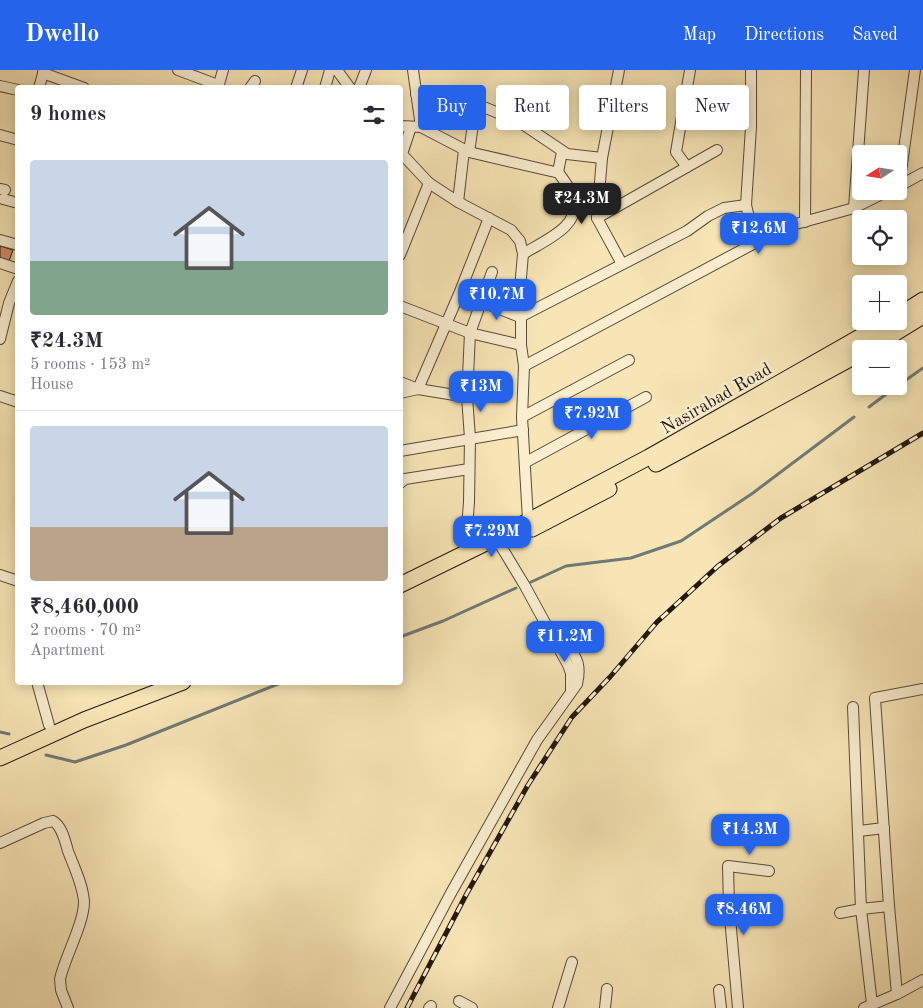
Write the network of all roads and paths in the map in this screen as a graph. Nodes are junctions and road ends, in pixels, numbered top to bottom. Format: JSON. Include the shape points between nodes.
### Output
{"nodes":[{"id":1,"x":178,"y":70,"type":"edge"},
{"id":2,"x":223,"y":70,"type":"edge"},
{"id":3,"x":302,"y":70,"type":"edge"},
{"id":4,"x":330,"y":70,"type":"edge"},
{"id":5,"x":337,"y":70,"type":"edge"},
{"id":6,"x":366,"y":70,"type":"edge"},
{"id":7,"x":413,"y":70,"type":"edge"},
{"id":8,"x":690,"y":70,"type":"edge"},
{"id":9,"x":751,"y":70,"type":"edge"},
{"id":10,"x":806,"y":70,"type":"edge"},
{"id":11,"x":864,"y":70,"type":"edge"},
{"id":12,"x":916,"y":70,"type":"edge"},
{"id":13,"x":617,"y":71,"type":"edge"},
{"id":14,"x":44,"y":72,"type":"edge"},
{"id":15,"x":40,"y":85,"type":"edge"},
{"id":16,"x":76,"y":85,"type":"edge"},
{"id":17,"x":216,"y":85,"type":"edge"},
{"id":18,"x":218,"y":85,"type":"edge"},
{"id":19,"x":297,"y":85,"type":"edge"},
{"id":20,"x":326,"y":85,"type":"edge"},
{"id":21,"x":348,"y":85,"type":"edge"},
{"id":22,"x":360,"y":85,"type":"edge"},
{"id":23,"x":0,"y":86,"type":"edge"},
{"id":24,"x":15,"y":89,"type":"edge"},
{"id":25,"x":416,"y":94,"type":"joint"},
{"id":26,"x":486,"y":108,"type":"edge"},
{"id":27,"x":403,"y":126,"type":"edge"},
{"id":28,"x":416,"y":127,"type":"junction"},
{"id":29,"x":470,"y":130,"type":"edge"},
{"id":30,"x":0,"y":135,"type":"edge"},
{"id":31,"x":15,"y":139,"type":"edge"},
{"id":32,"x":905,"y":145,"type":"edge"},
{"id":33,"x":403,"y":150,"type":"edge"},
{"id":34,"x":717,"y":150,"type":"dead end"},
{"id":35,"x":466,"y":151,"type":"junction"},
{"id":36,"x":562,"y":152,"type":"junction"},
{"id":37,"x":403,"y":155,"type":"edge"},
{"id":38,"x":602,"y":158,"type":"junction"},
{"id":39,"x":687,"y":167,"type":"junction"},
{"id":40,"x":558,"y":172,"type":"junction"},
{"id":41,"x":923,"y":173,"type":"edge"},
{"id":42,"x":908,"y":181,"type":"edge"},
{"id":43,"x":429,"y":182,"type":"junction"},
{"id":44,"x":2,"y":193,"type":"edge"},
{"id":45,"x":870,"y":200,"type":"edge"},
{"id":46,"x":15,"y":201,"type":"edge"},
{"id":47,"x":458,"y":202,"type":"junction"},
{"id":48,"x":746,"y":205,"type":"junction"},
{"id":49,"x":854,"y":208,"type":"junction"},
{"id":50,"x":489,"y":218,"type":"junction"},
{"id":51,"x":597,"y":218,"type":"junction"},
{"id":52,"x":804,"y":222,"type":"junction"},
{"id":53,"x":0,"y":240,"type":"edge"},
{"id":54,"x":15,"y":244,"type":"edge"},
{"id":55,"x":755,"y":244,"type":"junction"},
{"id":56,"x":403,"y":247,"type":"edge"},
{"id":57,"x":524,"y":254,"type":"junction"},
{"id":58,"x":0,"y":263,"type":"edge"},
{"id":59,"x":622,"y":264,"type":"junction"},
{"id":60,"x":15,"y":268,"type":"edge"},
{"id":61,"x":492,"y":272,"type":"dead end"},
{"id":62,"x":15,"y":289,"type":"edge"},
{"id":63,"x":923,"y":300,"type":"edge"},
{"id":64,"x":482,"y":302,"type":"junction"},
{"id":65,"x":403,"y":307,"type":"edge"},
{"id":66,"x":907,"y":310,"type":"edge"},
{"id":67,"x":923,"y":316,"type":"edge"},
{"id":68,"x":520,"y":317,"type":"junction"},
{"id":69,"x":446,"y":324,"type":"junction"},
{"id":70,"x":872,"y":330,"type":"edge"},
{"id":71,"x":470,"y":333,"type":"junction"},
{"id":72,"x":0,"y":339,"type":"edge"},
{"id":73,"x":883,"y":340,"type":"edge"},
{"id":74,"x":521,"y":345,"type":"junction"},
{"id":75,"x":852,"y":358,"type":"edge"},
{"id":76,"x":629,"y":360,"type":"dead end"},
{"id":77,"x":524,"y":366,"type":"junction"},
{"id":78,"x":403,"y":383,"type":"edge"},
{"id":79,"x":418,"y":389,"type":"junction"},
{"id":80,"x":403,"y":392,"type":"edge"},
{"id":81,"x":0,"y":396,"type":"edge"},
{"id":82,"x":467,"y":397,"type":"junction"},
{"id":83,"x":646,"y":397,"type":"dead end"},
{"id":84,"x":15,"y":401,"type":"edge"},
{"id":85,"x":522,"y":417,"type":"junction"},
{"id":86,"x":523,"y":430,"type":"junction"},
{"id":87,"x":470,"y":438,"type":"junction"},
{"id":88,"x":403,"y":450,"type":"edge"},
{"id":89,"x":526,"y":462,"type":"junction"},
{"id":90,"x":470,"y":469,"type":"junction"},
{"id":91,"x":403,"y":480,"type":"edge"},
{"id":92,"x":528,"y":520,"type":"junction"},
{"id":93,"x":498,"y":542,"type":"junction"},
{"id":94,"x":465,"y":552,"type":"junction"},
{"id":95,"x":0,"y":575,"type":"edge"},
{"id":96,"x":15,"y":580,"type":"edge"},
{"id":97,"x":403,"y":583,"type":"edge"},
{"id":98,"x":403,"y":593,"type":"edge"},
{"id":99,"x":38,"y":685,"type":"edge"},
{"id":100,"x":147,"y":685,"type":"edge"},
{"id":101,"x":175,"y":685,"type":"edge"},
{"id":102,"x":923,"y":689,"type":"edge"},
{"id":103,"x":853,"y":707,"type":"dead end"},
{"id":104,"x":49,"y":725,"type":"junction"},
{"id":105,"x":0,"y":750,"type":"edge"},
{"id":106,"x":0,"y":758,"type":"edge"},
{"id":107,"x":884,"y":828,"type":"junction"},
{"id":108,"x":859,"y":831,"type":"junction"},
{"id":109,"x":0,"y":843,"type":"edge"},
{"id":110,"x":769,"y":871,"type":"dead end"},
{"id":111,"x":729,"y":906,"type":"junction"},
{"id":112,"x":753,"y":906,"type":"dead end"},
{"id":113,"x":889,"y":906,"type":"junction"},
{"id":114,"x":861,"y":908,"type":"junction"},
{"id":115,"x":840,"y":913,"type":"dead end"},
{"id":116,"x":572,"y":962,"type":"dead end"},
{"id":117,"x":923,"y":980,"type":"edge"},
{"id":118,"x":607,"y":989,"type":"dead end"},
{"id":119,"x":719,"y":990,"type":"dead end"},
{"id":120,"x":897,"y":994,"type":"junction"},
{"id":121,"x":459,"y":1001,"type":"dead end"},
{"id":122,"x":868,"y":1006,"type":"edge"},
{"id":123,"x":68,"y":1008,"type":"edge"},
{"id":124,"x":390,"y":1008,"type":"edge"},
{"id":125,"x":472,"y":1008,"type":"edge"},
{"id":126,"x":558,"y":1008,"type":"edge"},
{"id":127,"x":605,"y":1008,"type":"edge"},
{"id":128,"x":721,"y":1008,"type":"edge"},
{"id":129,"x":738,"y":1008,"type":"edge"}],
"edges":[{"from":1,"to":17,"type":"street"},
{"from":2,"to":18,"type":"street"},
{"from":3,"to":19,"type":"street"},
{"from":4,"to":20,"type":"street"},
{"from":5,"to":21,"type":"street"},
{"from":6,"to":22,"type":"street"},
{"from":7,"to":25,"type":"street"},
{"from":8,"to":39,"type":"street","via":[[676,152]]},
{"from":9,"to":48,"type":"street"},
{"from":10,"to":52,"type":"street"},
{"from":11,"to":49,"type":"street"},
{"from":12,"to":32,"type":"street"},
{"from":13,"to":38,"type":"street"},
{"from":14,"to":15,"type":"street"},
{"from":14,"to":16,"type":"street"},
{"from":23,"to":24,"type":"street"},
{"from":25,"to":28,"type":"street"},
{"from":26,"to":36,"type":"street","via":[[518,121]]},
{"from":27,"to":28,"type":"street"},
{"from":28,"to":33,"type":"street"},
{"from":28,"to":35,"type":"street"},
{"from":29,"to":35,"type":"street"},
{"from":30,"to":31,"type":"street"},
{"from":34,"to":39,"type":"street"},
{"from":35,"to":40,"type":"street"},
{"from":35,"to":47,"type":"street"},
{"from":36,"to":38,"type":"street"},
{"from":36,"to":40,"type":"street"},
{"from":37,"to":43,"type":"street"},
{"from":38,"to":51,"type":"street"},
{"from":39,"to":51,"type":"street"},
{"from":40,"to":57,"type":"street","via":[[572,195],[573,215],[561,230]]},
{"from":41,"to":42,"type":"street"},
{"from":43,"to":47,"type":"street"},
{"from":43,"to":56,"type":"street"},
{"from":44,"to":46,"type":"street"},
{"from":45,"to":49,"type":"street"},
{"from":47,"to":50,"type":"street"},
{"from":48,"to":55,"type":"street"},
{"from":48,"to":59,"type":"street","via":[[724,208]]},
{"from":49,"to":52,"type":"street"},
{"from":50,"to":57,"type":"street","via":[[511,230],[520,241]]},
{"from":50,"to":69,"type":"street"},
{"from":51,"to":59,"type":"street"},
{"from":52,"to":55,"type":"street","via":[[786,227]]},
{"from":53,"to":54,"type":"street"},
{"from":55,"to":77,"type":"street"},
{"from":57,"to":68,"type":"street"},
{"from":58,"to":60,"type":"street"},
{"from":59,"to":68,"type":"street"},
{"from":61,"to":64,"type":"street"},
{"from":62,"to":72,"type":"street"},
{"from":63,"to":66,"type":"highway"},
{"from":64,"to":68,"type":"street"},
{"from":64,"to":71,"type":"street"},
{"from":65,"to":69,"type":"street"},
{"from":67,"to":73,"type":"highway"},
{"from":68,"to":74,"type":"street"},
{"from":69,"to":71,"type":"street"},
{"from":69,"to":79,"type":"street"},
{"from":70,"to":92,"type":"highway","name":"Nasirabad Road","via":[[649,457]]},
{"from":71,"to":74,"type":"street"},
{"from":71,"to":82,"type":"street"},
{"from":74,"to":77,"type":"street"},
{"from":75,"to":93,"type":"highway","name":"Nasirabad Road","via":[[568,512]]},
{"from":76,"to":85,"type":"street"},
{"from":77,"to":85,"type":"street"},
{"from":78,"to":79,"type":"street"},
{"from":79,"to":80,"type":"street"},
{"from":79,"to":82,"type":"street"},
{"from":81,"to":84,"type":"street"},
{"from":82,"to":87,"type":"street"},
{"from":83,"to":89,"type":"street"},
{"from":85,"to":86,"type":"street"},
{"from":86,"to":87,"type":"street"},
{"from":86,"to":89,"type":"street"},
{"from":87,"to":88,"type":"street"},
{"from":87,"to":90,"type":"street"},
{"from":89,"to":92,"type":"street"},
{"from":90,"to":91,"type":"street"},
{"from":90,"to":94,"type":"street"},
{"from":92,"to":93,"type":"highway","name":"Nasirabad Road"},
{"from":93,"to":94,"type":"highway","name":"Nasirabad Road"},
{"from":93,"to":98,"type":"highway","name":"Nasirabad Road"},
{"from":93,"to":124,"type":"street","via":[[553,638],[572,651],[579,666],[577,684],[537,740]]},
{"from":94,"to":97,"type":"highway","name":"Nasirabad Road"},
{"from":95,"to":96,"type":"street"},
{"from":99,"to":104,"type":"street"},
{"from":100,"to":104,"type":"highway"},
{"from":101,"to":106,"type":"highway","via":[[84,720]]},
{"from":102,"to":107,"type":"street","via":[[876,698]]},
{"from":103,"to":108,"type":"street"},
{"from":104,"to":105,"type":"highway"},
{"from":107,"to":108,"type":"street"},
{"from":107,"to":113,"type":"street"},
{"from":108,"to":114,"type":"street"},
{"from":109,"to":123,"type":"street","via":[[53,821],[62,832],[84,902],[60,979]]},
{"from":110,"to":111,"type":"street","via":[[728,866]]},
{"from":111,"to":112,"type":"street"},
{"from":111,"to":129,"type":"street"},
{"from":113,"to":114,"type":"street"},
{"from":113,"to":120,"type":"street"},
{"from":114,"to":115,"type":"street"},
{"from":114,"to":122,"type":"street"},
{"from":116,"to":126,"type":"street"},
{"from":117,"to":120,"type":"street"},
{"from":118,"to":127,"type":"street"},
{"from":119,"to":128,"type":"street"},
{"from":120,"to":122,"type":"street"},
{"from":121,"to":125,"type":"street"}]}
